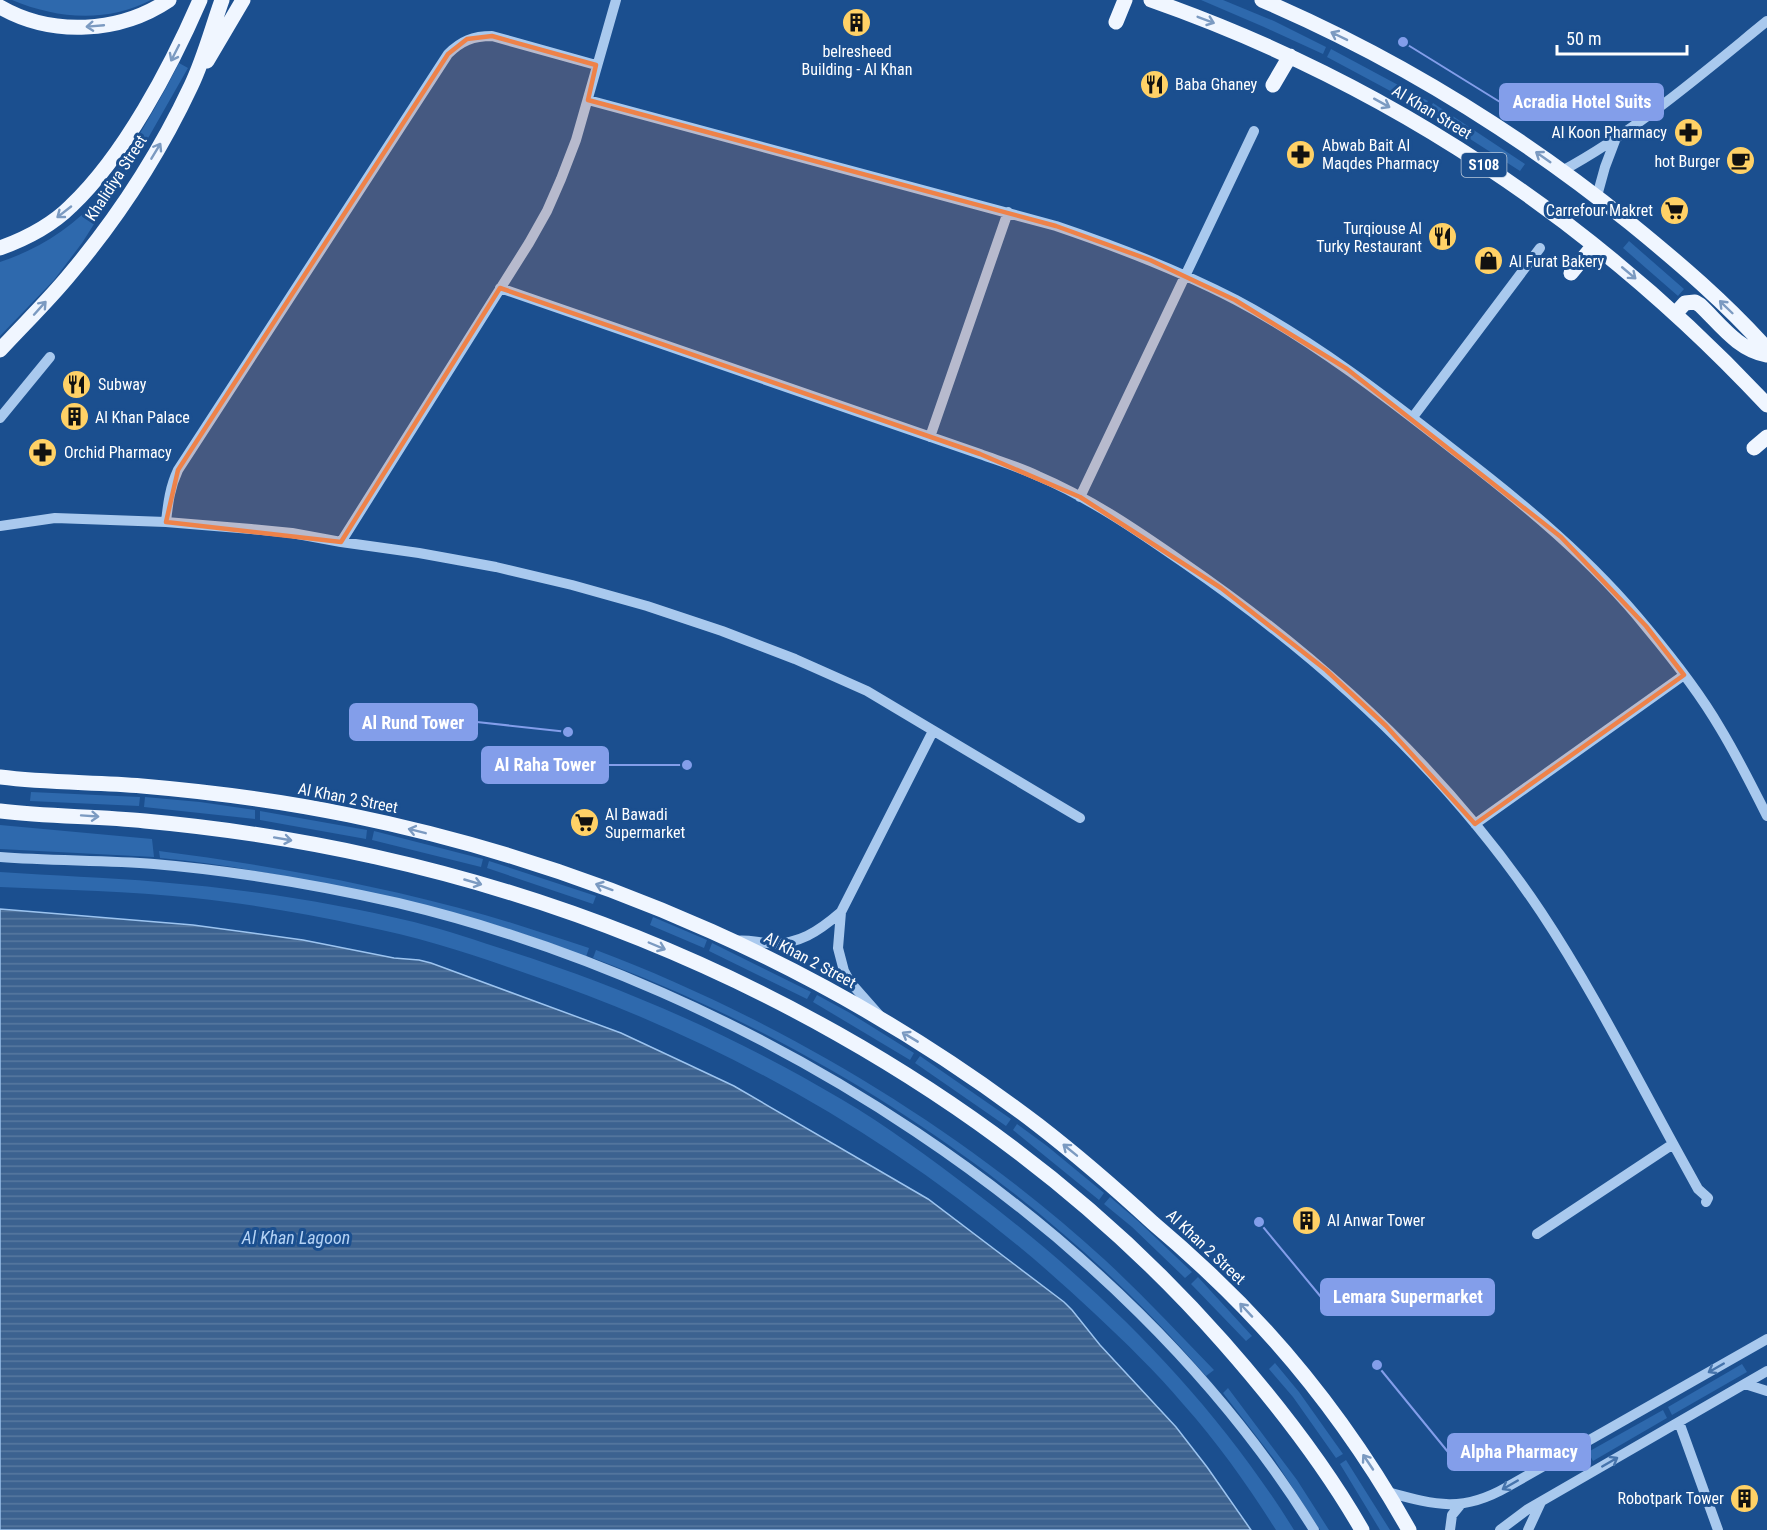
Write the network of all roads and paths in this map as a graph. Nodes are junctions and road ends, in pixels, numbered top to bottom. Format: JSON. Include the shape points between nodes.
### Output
{"nodes":[{"id":1,"x":169,"y":0,"type":"edge"},
{"id":2,"x":200,"y":0,"type":"edge"},
{"id":3,"x":222,"y":0,"type":"edge"},
{"id":4,"x":243,"y":0,"type":"edge"},
{"id":5,"x":616,"y":0,"type":"edge"},
{"id":6,"x":1125,"y":0,"type":"edge"},
{"id":7,"x":1151,"y":0,"type":"edge"},
{"id":8,"x":1262,"y":0,"type":"edge"},
{"id":9,"x":0,"y":7,"type":"edge"},
{"id":10,"x":1767,"y":21,"type":"edge"},
{"id":11,"x":1116,"y":22,"type":"dead end"},
{"id":12,"x":1290,"y":56,"type":"junction"},
{"id":13,"x":596,"y":65,"type":"junction"},
{"id":14,"x":192,"y":84,"type":"junction"},
{"id":15,"x":1273,"y":85,"type":"dead end"},
{"id":16,"x":588,"y":100,"type":"junction"},
{"id":17,"x":1254,"y":131,"type":"dead end"},
{"id":18,"x":1616,"y":138,"type":"junction"},
{"id":19,"x":1562,"y":171,"type":"junction"},
{"id":20,"x":1597,"y":196,"type":"junction"},
{"id":21,"x":1008,"y":212,"type":"junction"},
{"id":22,"x":1594,"y":245,"type":"junction"},
{"id":23,"x":0,"y":248,"type":"edge"},
{"id":24,"x":1540,"y":248,"type":"dead end"},
{"id":25,"x":1571,"y":273,"type":"dead end"},
{"id":26,"x":1185,"y":275,"type":"junction"},
{"id":27,"x":500,"y":288,"type":"junction"},
{"id":28,"x":1675,"y":314,"type":"junction"},
{"id":29,"x":1767,"y":349,"type":"edge"},
{"id":30,"x":0,"y":350,"type":"edge"},
{"id":31,"x":1767,"y":355,"type":"edge"},
{"id":32,"x":50,"y":357,"type":"dead end"},
{"id":33,"x":1767,"y":405,"type":"edge"},
{"id":34,"x":1413,"y":417,"type":"junction"},
{"id":35,"x":0,"y":418,"type":"edge"},
{"id":36,"x":930,"y":437,"type":"junction"},
{"id":37,"x":1767,"y":437,"type":"edge"},
{"id":38,"x":1754,"y":448,"type":"dead end"},
{"id":39,"x":1080,"y":497,"type":"junction"},
{"id":40,"x":166,"y":522,"type":"junction"},
{"id":41,"x":0,"y":526,"type":"edge"},
{"id":42,"x":341,"y":542,"type":"junction"},
{"id":43,"x":1684,"y":675,"type":"junction"},
{"id":44,"x":933,"y":731,"type":"junction"},
{"id":45,"x":0,"y":777,"type":"edge"},
{"id":46,"x":0,"y":811,"type":"edge"},
{"id":47,"x":1767,"y":816,"type":"edge"},
{"id":48,"x":1080,"y":818,"type":"dead end"},
{"id":49,"x":1475,"y":824,"type":"junction"},
{"id":50,"x":0,"y":857,"type":"edge"},
{"id":51,"x":841,"y":912,"type":"junction"},
{"id":52,"x":734,"y":941,"type":"junction"},
{"id":53,"x":884,"y":1022,"type":"junction"},
{"id":54,"x":1673,"y":1144,"type":"junction"},
{"id":55,"x":1706,"y":1202,"type":"dead end"},
{"id":56,"x":1537,"y":1234,"type":"dead end"},
{"id":57,"x":1767,"y":1339,"type":"edge"},
{"id":58,"x":1767,"y":1371,"type":"edge"},
{"id":59,"x":1745,"y":1384,"type":"junction"},
{"id":60,"x":1767,"y":1390,"type":"edge"},
{"id":61,"x":1679,"y":1422,"type":"junction"},
{"id":62,"x":1387,"y":1492,"type":"junction"},
{"id":63,"x":1541,"y":1502,"type":"junction"},
{"id":64,"x":1461,"y":1504,"type":"junction"},
{"id":65,"x":1314,"y":1530,"type":"edge"},
{"id":66,"x":1362,"y":1530,"type":"edge"},
{"id":67,"x":1409,"y":1530,"type":"edge"},
{"id":68,"x":1450,"y":1530,"type":"edge"},
{"id":69,"x":1500,"y":1530,"type":"edge"},
{"id":70,"x":1527,"y":1530,"type":"edge"},
{"id":71,"x":1718,"y":1530,"type":"edge"}],
"edges":[{"from":1,"to":9,"type":"main road","one_way":true,"via":[[129,20],[97,27],[49,24]]},
{"from":2,"to":23,"type":"main road","name":"Khalidiya Street","one_way":true,"via":[[138,120],[97,177],[52,221]]},
{"from":3,"to":14,"type":"main road","name":"Khalidiya Street"},
{"from":4,"to":14,"type":"main road"},
{"from":5,"to":13,"type":"street"},
{"from":6,"to":11,"type":"main road"},
{"from":7,"to":12,"type":"main road","name":"Al Khan Street","number":"S108","one_way":true},
{"from":19,"to":8,"type":"main road","name":"Al Khan Street","number":"S108","one_way":true,"via":[[1408,72]]},
{"from":10,"to":18,"type":"street"},
{"from":12,"to":15,"type":"main road"},
{"from":12,"to":22,"type":"main road","name":"Al Khan Street","number":"S108","one_way":true,"via":[[1374,99],[1477,160]]},
{"from":13,"to":16,"type":"street"},
{"from":13,"to":40,"type":"street","via":[[492,36],[479,36],[456,45],[178,470],[170,491]]},
{"from":30,"to":14,"type":"main road","name":"Khalidiya Street","one_way":true,"via":[[72,272],[113,217]]},
{"from":16,"to":21,"type":"street"},
{"from":16,"to":27,"type":"street","via":[[547,211]]},
{"from":17,"to":26,"type":"street"},
{"from":18,"to":19,"type":"street"},
{"from":18,"to":20,"type":"street"},
{"from":19,"to":20,"type":"main road","name":"Al Khan Street","number":"S108"},
{"from":29,"to":20,"type":"main road","name":"Al Khan Street","number":"S108","one_way":true,"via":[[1687,271]]},
{"from":21,"to":26,"type":"street","via":[[1104,242]]},
{"from":21,"to":36,"type":"street"},
{"from":22,"to":25,"type":"main road"},
{"from":22,"to":28,"type":"main road","name":"Al Khan Street","number":"S108","one_way":true},
{"from":24,"to":34,"type":"street"},
{"from":26,"to":34,"type":"street","via":[[1311,345]]},
{"from":26,"to":39,"type":"street"},
{"from":27,"to":36,"type":"street"},
{"from":27,"to":42,"type":"street"},
{"from":28,"to":31,"type":"main road","via":[[1685,303],[1700,305],[1745,348]]},
{"from":28,"to":33,"type":"main road","name":"Al Khan Street","number":"S108"},
{"from":32,"to":35,"type":"street"},
{"from":34,"to":43,"type":"street","via":[[1562,537],[1646,626]]},
{"from":36,"to":39,"type":"street","via":[[1038,476]]},
{"from":37,"to":38,"type":"main road"},
{"from":39,"to":49,"type":"street","via":[[1221,588],[1326,670],[1386,726]]},
{"from":40,"to":41,"type":"street","via":[[55,518]]},
{"from":40,"to":42,"type":"street","via":[[292,533]]},
{"from":42,"to":44,"type":"street","via":[[496,567],[647,606],[795,659],[867,691]]},
{"from":43,"to":47,"type":"street","via":[[1719,726]]},
{"from":43,"to":49,"type":"street"},
{"from":44,"to":48,"type":"street"},
{"from":44,"to":51,"type":"street"},
{"from":52,"to":45,"type":"main road","name":"Al Khan 2 Street","one_way":true,"via":[[602,886],[404,827],[299,805],[192,790]]},
{"from":46,"to":66,"type":"main road","one_way":true,"via":[[205,827],[389,860],[490,887],[601,924],[766,996],[925,1088],[1025,1159],[1108,1226],[1207,1323],[1270,1396],[1329,1476]]},
{"from":49,"to":54,"type":"street","via":[[1541,912],[1587,983]]},
{"from":50,"to":65,"type":"street","via":[[231,872],[399,904],[481,926],[587,962],[736,1027],[909,1128],[979,1176],[1081,1259],[1140,1313],[1224,1406],[1273,1468]]},
{"from":51,"to":52,"type":"street","via":[[814,933],[796,940]]},
{"from":51,"to":53,"type":"street","via":[[838,948],[844,971]]},
{"from":52,"to":53,"type":"main road","name":"Al Khan 2 Street"},
{"from":62,"to":53,"type":"main road","name":"Al Khan 2 Street","one_way":true,"via":[[1311,1385],[1211,1275],[1041,1127]]},
{"from":54,"to":55,"type":"street","via":[[1698,1189],[1708,1198]]},
{"from":54,"to":56,"type":"street"},
{"from":57,"to":64,"type":"street","one_way":true,"via":[[1497,1493]]},
{"from":58,"to":59,"type":"street"},
{"from":59,"to":60,"type":"street"},
{"from":59,"to":61,"type":"street"},
{"from":63,"to":61,"type":"street","one_way":true},
{"from":61,"to":71,"type":"street"},
{"from":62,"to":64,"type":"street","via":[[1428,1503]]},
{"from":62,"to":67,"type":"main road","name":"Al Khan 2 Street"},
{"from":63,"to":69,"type":"street"},
{"from":63,"to":70,"type":"street"},
{"from":64,"to":68,"type":"street","via":[[1452,1515]]}]}
